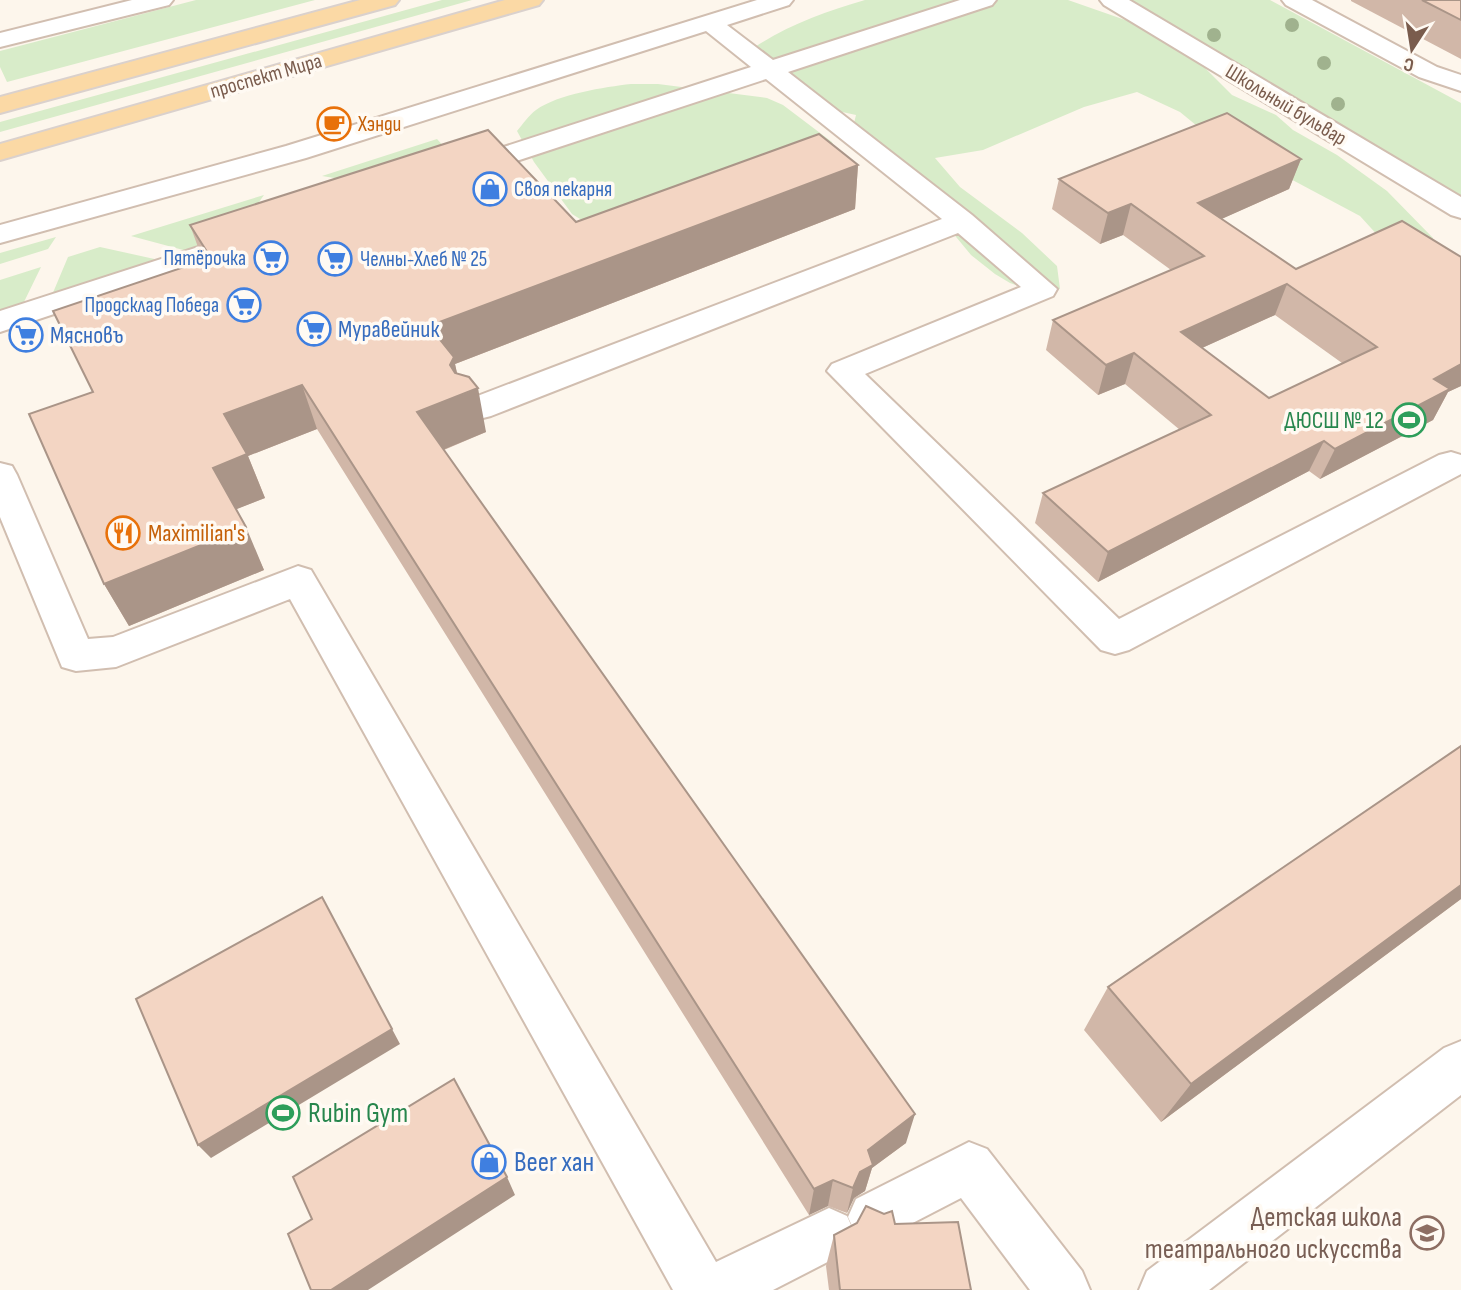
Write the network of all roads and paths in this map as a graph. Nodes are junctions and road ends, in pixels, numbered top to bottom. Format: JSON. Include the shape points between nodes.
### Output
{"nodes":[{"id":1,"x":161,"y":0,"type":"edge"},
{"id":2,"x":387,"y":0,"type":"edge"},
{"id":3,"x":531,"y":0,"type":"edge"},
{"id":4,"x":781,"y":0,"type":"edge"},
{"id":5,"x":984,"y":0,"type":"edge"},
{"id":6,"x":1112,"y":0,"type":"edge"},
{"id":7,"x":1294,"y":0,"type":"edge"},
{"id":8,"x":710,"y":23,"type":"junction"},
{"id":9,"x":0,"y":40,"type":"edge"},
{"id":10,"x":769,"y":70,"type":"junction"},
{"id":11,"x":1461,"y":83,"type":"edge"},
{"id":12,"x":0,"y":106,"type":"edge"},
{"id":13,"x":0,"y":152,"type":"edge"},
{"id":14,"x":438,"y":178,"type":"edge"},
{"id":15,"x":1461,"y":209,"type":"edge"},
{"id":16,"x":962,"y":221,"type":"junction"},
{"id":17,"x":274,"y":231,"type":"edge"},
{"id":18,"x":0,"y":234,"type":"edge"},
{"id":19,"x":0,"y":322,"type":"edge"},
{"id":20,"x":479,"y":408,"type":"edge"},
{"id":21,"x":1451,"y":464,"type":"dead end"},
{"id":22,"x":0,"y":475,"type":"edge"},
{"id":23,"x":1461,"y":1065,"type":"edge"},
{"id":24,"x":1191,"y":1283,"type":"edge"},
{"id":25,"x":702,"y":1290,"type":"edge"},
{"id":26,"x":717,"y":1290,"type":"edge"},
{"id":27,"x":1063,"y":1290,"type":"edge"}],
"edges":[{"from":1,"to":9,"type":"street"},
{"from":2,"to":12,"type":"main road","name":"проспект Мира"},
{"from":3,"to":13,"type":"main road","name":"проспект Мира"},
{"from":4,"to":8,"type":"street"},
{"from":5,"to":10,"type":"street"},
{"from":6,"to":15,"type":"street","name":"Школьный бульвар"},
{"from":7,"to":11,"type":"street","via":[[1428,72]]},
{"from":8,"to":10,"type":"street"},
{"from":8,"to":18,"type":"street","via":[[296,152]]},
{"from":10,"to":14,"type":"street"},
{"from":10,"to":16,"type":"street"},
{"from":16,"to":20,"type":"street"},
{"from":16,"to":21,"type":"street","via":[[1042,289],[843,371],[1115,639]]},
{"from":17,"to":19,"type":"street"},
{"from":22,"to":25,"type":"street","via":[[76,656],[116,652],[298,580]]},
{"from":23,"to":24,"type":"street"},
{"from":26,"to":27,"type":"street","via":[[969,1167]]}]}
